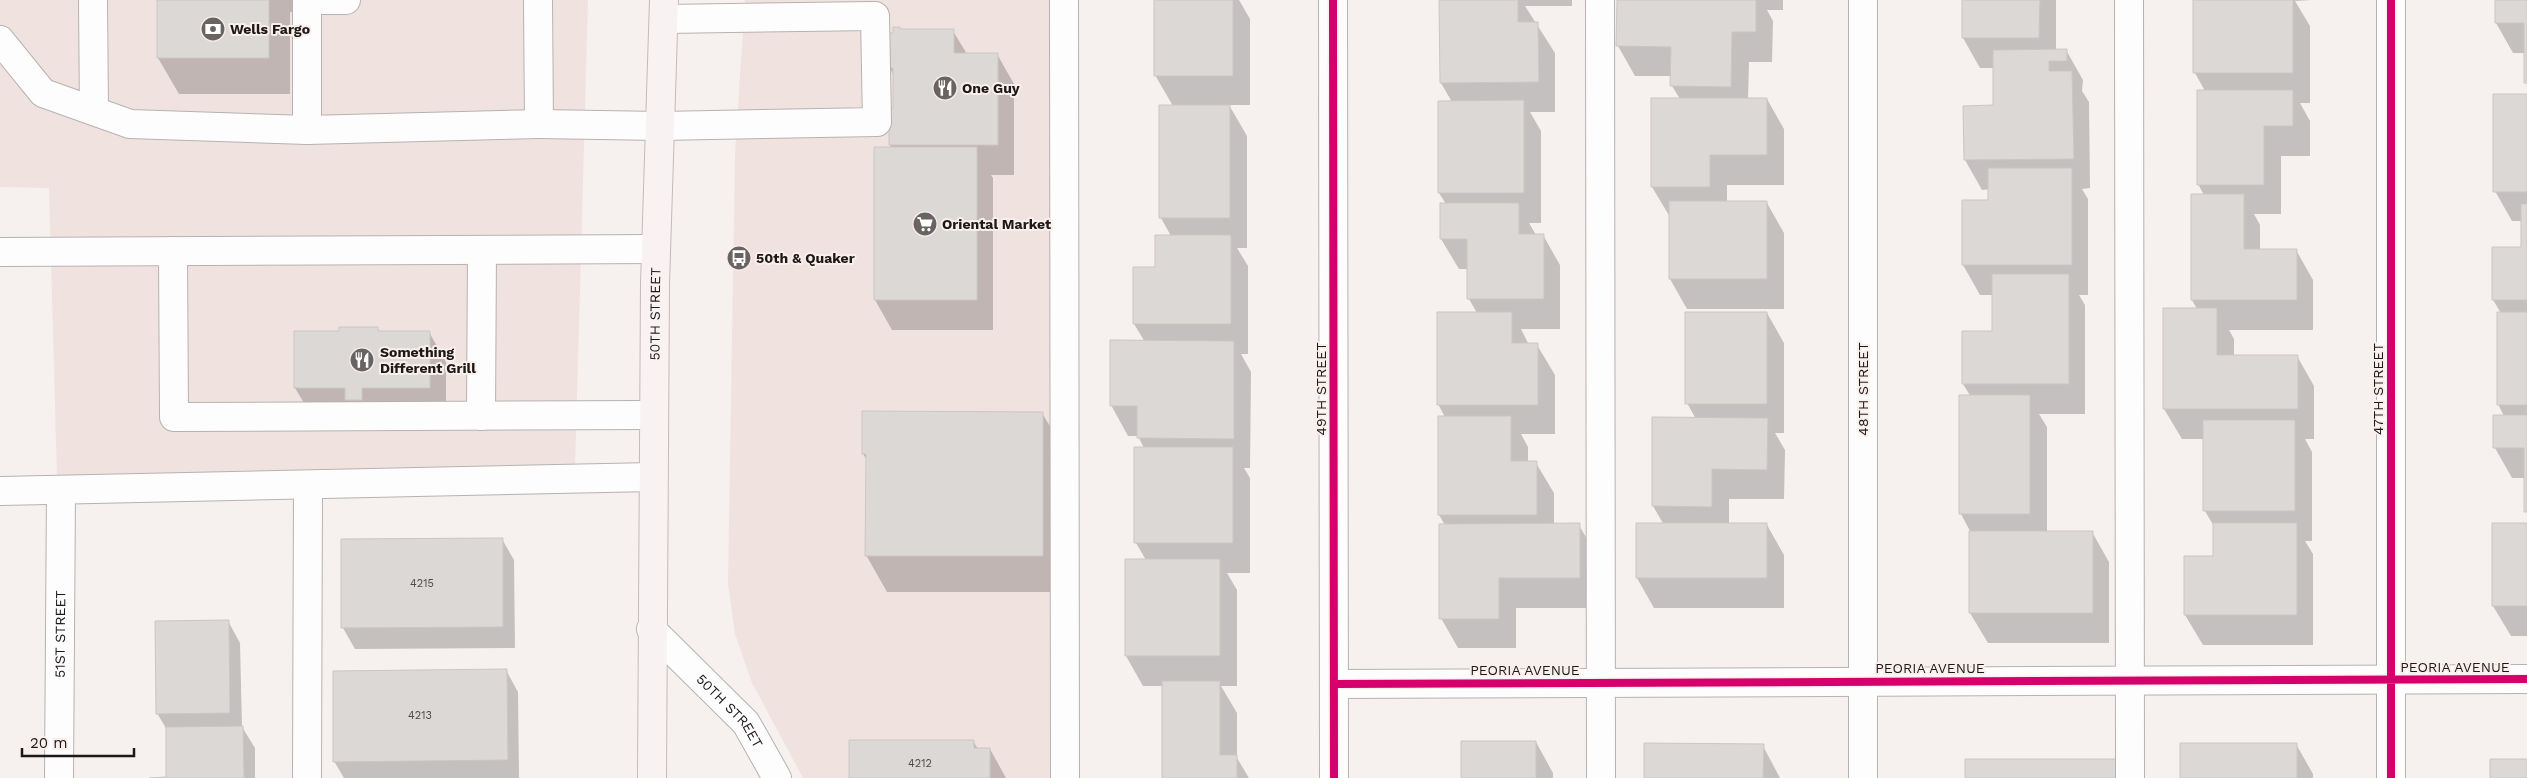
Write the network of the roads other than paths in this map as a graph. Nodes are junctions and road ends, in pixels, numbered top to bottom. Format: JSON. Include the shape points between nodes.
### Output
{"nodes":[{"id":1,"x":93,"y":0,"type":"edge"},
{"id":2,"x":346,"y":0,"type":"edge"},
{"id":3,"x":538,"y":0,"type":"edge"},
{"id":4,"x":1064,"y":0,"type":"edge"},
{"id":5,"x":1333,"y":0,"type":"edge"},
{"id":6,"x":1600,"y":0,"type":"edge"},
{"id":7,"x":1863,"y":0,"type":"edge"},
{"id":8,"x":2129,"y":0,"type":"edge"},
{"id":9,"x":2391,"y":0,"type":"edge"},
{"id":10,"x":664,"y":9,"type":"edge"},
{"id":11,"x":0,"y":40,"type":"edge"},
{"id":12,"x":94,"y":112,"type":"junction"},
{"id":13,"x":540,"y":124,"type":"junction"},
{"id":14,"x":660,"y":126,"type":"junction"},
{"id":15,"x":307,"y":130,"type":"junction"},
{"id":16,"x":656,"y":249,"type":"junction"},
{"id":17,"x":482,"y":250,"type":"junction"},
{"id":18,"x":173,"y":251,"type":"junction"},
{"id":19,"x":0,"y":252,"type":"edge"},
{"id":20,"x":654,"y":415,"type":"junction"},
{"id":21,"x":481,"y":416,"type":"junction"},
{"id":22,"x":653,"y":477,"type":"junction"},
{"id":23,"x":308,"y":485,"type":"junction"},
{"id":24,"x":0,"y":491,"type":"edge"},
{"id":25,"x":61,"y":491,"type":"junction"},
{"id":26,"x":651,"y":629,"type":"junction"},
{"id":27,"x":2391,"y":679,"type":"junction"},
{"id":28,"x":2527,"y":679,"type":"edge"},
{"id":29,"x":2130,"y":680,"type":"junction"},
{"id":30,"x":1863,"y":681,"type":"junction"},
{"id":31,"x":1600,"y":682,"type":"junction"},
{"id":32,"x":1334,"y":684,"type":"junction"},
{"id":33,"x":59,"y":778,"type":"edge"},
{"id":34,"x":307,"y":778,"type":"edge"},
{"id":35,"x":652,"y":778,"type":"edge"},
{"id":36,"x":778,"y":778,"type":"edge"},
{"id":37,"x":1065,"y":778,"type":"edge"},
{"id":38,"x":1334,"y":778,"type":"edge"},
{"id":39,"x":1601,"y":778,"type":"edge"},
{"id":40,"x":1863,"y":778,"type":"edge"},
{"id":41,"x":2130,"y":778,"type":"edge"},
{"id":42,"x":2391,"y":778,"type":"edge"}],
"edges":[{"from":1,"to":12,"type":"street"},
{"from":2,"to":15,"type":"street","via":[[307,0]]},
{"from":3,"to":13,"type":"street"},
{"from":4,"to":37,"type":"street"},
{"from":5,"to":32,"type":"street","name":"49TH STREET"},
{"from":6,"to":31,"type":"street"},
{"from":7,"to":30,"type":"street","name":"48TH STREET"},
{"from":8,"to":29,"type":"street"},
{"from":9,"to":27,"type":"street","name":"47TH STREET"},
{"from":10,"to":14,"type":"main road","name":"50TH STREET"},
{"from":10,"to":14,"type":"street","via":[[875,16],[877,122]]},
{"from":11,"to":12,"type":"street","via":[[43,93]]},
{"from":12,"to":15,"type":"street","via":[[130,124]]},
{"from":13,"to":14,"type":"street"},
{"from":13,"to":15,"type":"street"},
{"from":14,"to":16,"type":"main road","name":"50TH STREET"},
{"from":16,"to":17,"type":"street"},
{"from":16,"to":20,"type":"main road","name":"50TH STREET"},
{"from":17,"to":18,"type":"street"},
{"from":17,"to":21,"type":"street"},
{"from":18,"to":19,"type":"street"},
{"from":18,"to":21,"type":"street","via":[[174,417]]},
{"from":20,"to":21,"type":"street"},
{"from":20,"to":22,"type":"main road","name":"50TH STREET"},
{"from":22,"to":23,"type":"street"},
{"from":22,"to":26,"type":"main road","name":"50TH STREET"},
{"from":23,"to":25,"type":"street"},
{"from":23,"to":34,"type":"street"},
{"from":24,"to":25,"type":"street"},
{"from":25,"to":33,"type":"street","name":"51ST STREET"},
{"from":26,"to":35,"type":"main road","name":"50TH STREET"},
{"from":26,"to":36,"type":"street","name":"50TH STREET","via":[[746,723]]},
{"from":27,"to":28,"type":"street","name":"PEORIA AVENUE"},
{"from":27,"to":29,"type":"street","name":"PEORIA AVENUE"},
{"from":27,"to":42,"type":"street","name":"47TH STREET"},
{"from":29,"to":30,"type":"street","name":"PEORIA AVENUE"},
{"from":29,"to":41,"type":"street"},
{"from":30,"to":31,"type":"street","name":"PEORIA AVENUE"},
{"from":30,"to":40,"type":"street","name":"48TH STREET"},
{"from":31,"to":32,"type":"street","name":"PEORIA AVENUE"},
{"from":31,"to":39,"type":"street"},
{"from":32,"to":38,"type":"street","name":"49TH STREET"}]}
